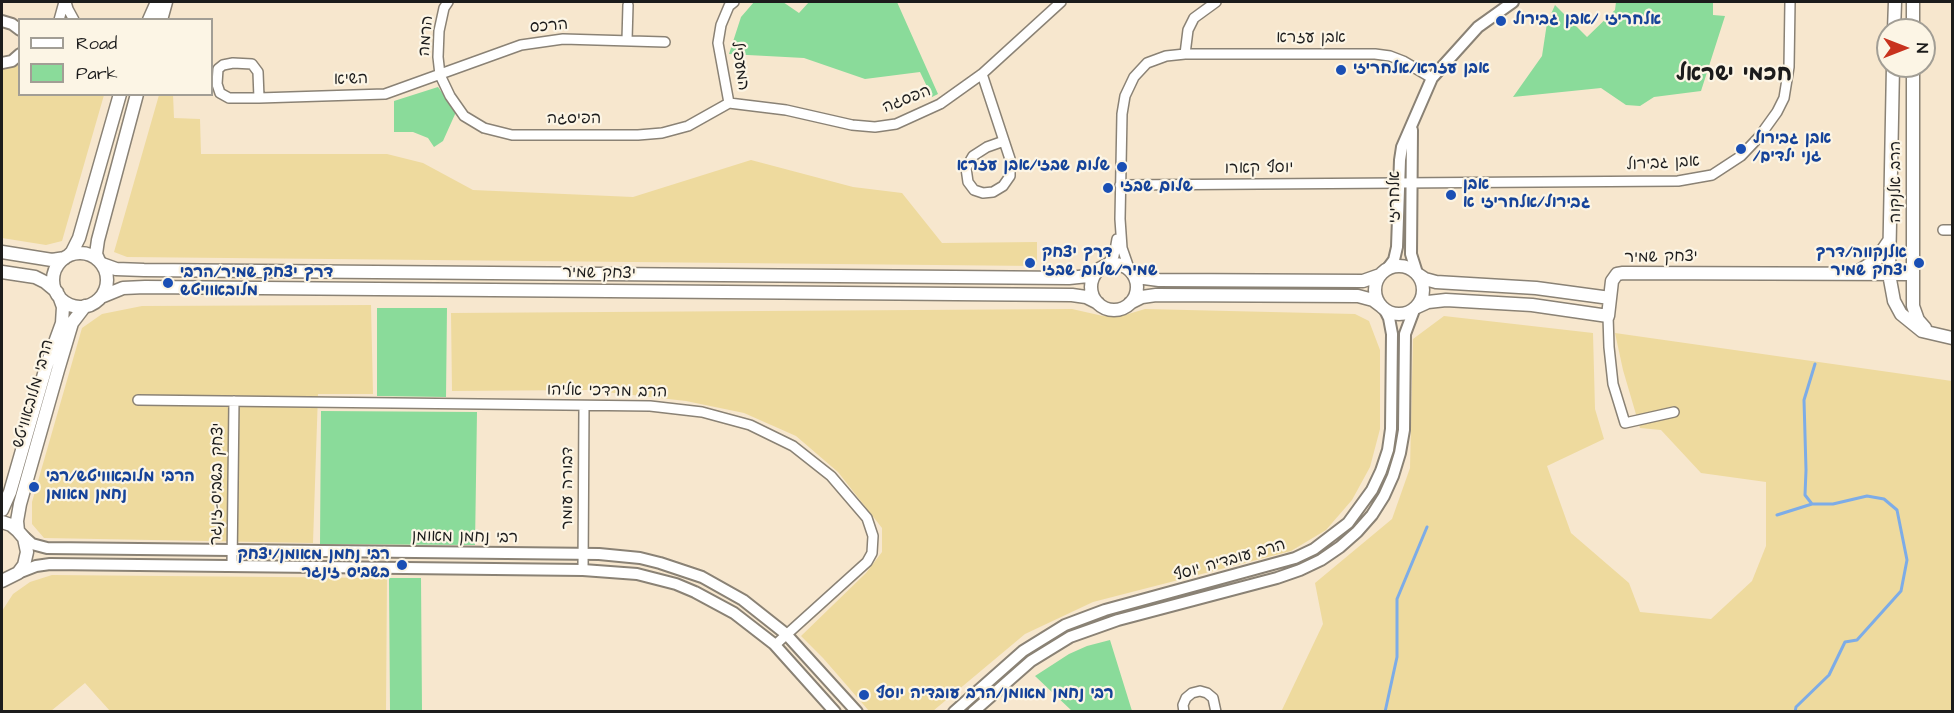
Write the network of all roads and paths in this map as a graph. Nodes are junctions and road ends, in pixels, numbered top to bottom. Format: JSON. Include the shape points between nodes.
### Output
{"nodes":[{"id":1,"x":65,"y":2,"type":"edge"},
{"id":2,"x":157,"y":2,"type":"edge"},
{"id":3,"x":166,"y":2,"type":"edge"},
{"id":4,"x":448,"y":2,"type":"edge"},
{"id":5,"x":734,"y":2,"type":"edge"},
{"id":6,"x":1061,"y":2,"type":"edge"},
{"id":7,"x":1216,"y":2,"type":"edge"},
{"id":8,"x":1513,"y":2,"type":"edge"},
{"id":9,"x":1790,"y":2,"type":"edge"},
{"id":10,"x":1895,"y":2,"type":"edge"},
{"id":11,"x":1913,"y":2,"type":"edge"},
{"id":12,"x":628,"y":5,"type":"dead end"},
{"id":13,"x":60,"y":18,"type":"edge"},
{"id":14,"x":73,"y":18,"type":"edge"},
{"id":15,"x":150,"y":18,"type":"edge"},
{"id":16,"x":162,"y":18,"type":"edge"},
{"id":17,"x":1894,"y":18,"type":"edge"},
{"id":18,"x":1913,"y":18,"type":"edge"},
{"id":19,"x":627,"y":40,"type":"junction"},
{"id":20,"x":665,"y":42,"type":"dead end"},
{"id":21,"x":1185,"y":54,"type":"junction"},
{"id":22,"x":18,"y":56,"type":"edge"},
{"id":23,"x":2,"y":63,"type":"edge"},
{"id":24,"x":982,"y":74,"type":"junction"},
{"id":25,"x":440,"y":75,"type":"junction"},
{"id":26,"x":1432,"y":78,"type":"junction"},
{"id":27,"x":1893,"y":78,"type":"edge"},
{"id":28,"x":1913,"y":78,"type":"edge"},
{"id":29,"x":119,"y":96,"type":"edge"},
{"id":30,"x":136,"y":96,"type":"edge"},
{"id":31,"x":259,"y":98,"type":"junction"},
{"id":32,"x":729,"y":103,"type":"junction"},
{"id":33,"x":1413,"y":121,"type":"junction"},
{"id":34,"x":1004,"y":141,"type":"junction"},
{"id":35,"x":1399,"y":182,"type":"junction"},
{"id":36,"x":1411,"y":182,"type":"junction"},
{"id":37,"x":1120,"y":185,"type":"junction"},
{"id":38,"x":1120,"y":219,"type":"junction"},
{"id":39,"x":1890,"y":240,"type":"junction"},
{"id":40,"x":2,"y":252,"type":"edge"},
{"id":41,"x":66,"y":257,"type":"junction"},
{"id":42,"x":100,"y":263,"type":"junction"},
{"id":43,"x":1101,"y":269,"type":"junction"},
{"id":44,"x":2,"y":272,"type":"edge"},
{"id":45,"x":1131,"y":272,"type":"junction"},
{"id":46,"x":1384,"y":272,"type":"junction"},
{"id":47,"x":1418,"y":274,"type":"junction"},
{"id":48,"x":1852,"y":274,"type":"junction"},
{"id":49,"x":1889,"y":274,"type":"junction"},
{"id":50,"x":1912,"y":274,"type":"junction"},
{"id":51,"x":58,"y":294,"type":"junction"},
{"id":52,"x":101,"y":297,"type":"junction"},
{"id":53,"x":1610,"y":298,"type":"junction"},
{"id":54,"x":1098,"y":303,"type":"junction"},
{"id":55,"x":1130,"y":303,"type":"junction"},
{"id":56,"x":85,"y":306,"type":"junction"},
{"id":57,"x":1383,"y":308,"type":"junction"},
{"id":58,"x":1415,"y":308,"type":"junction"},
{"id":59,"x":1608,"y":316,"type":"junction"},
{"id":60,"x":1939,"y":336,"type":"junction"},
{"id":61,"x":1953,"y":338,"type":"edge"},
{"id":62,"x":138,"y":400,"type":"dead end"},
{"id":63,"x":234,"y":402,"type":"junction"},
{"id":64,"x":584,"y":406,"type":"junction"},
{"id":65,"x":1674,"y":412,"type":"dead end"},
{"id":66,"x":2,"y":510,"type":"edge"},
{"id":67,"x":2,"y":522,"type":"edge"},
{"id":68,"x":20,"y":532,"type":"junction"},
{"id":69,"x":232,"y":550,"type":"junction"},
{"id":70,"x":583,"y":554,"type":"junction"},
{"id":71,"x":232,"y":566,"type":"junction"},
{"id":72,"x":583,"y":570,"type":"junction"},
{"id":73,"x":18,"y":573,"type":"junction"},
{"id":74,"x":3,"y":582,"type":"edge"},
{"id":75,"x":786,"y":634,"type":"junction"},
{"id":76,"x":775,"y":645,"type":"junction"},
{"id":77,"x":836,"y":711,"type":"edge"},
{"id":78,"x":857,"y":711,"type":"edge"},
{"id":79,"x":954,"y":711,"type":"edge"},
{"id":80,"x":974,"y":711,"type":"edge"},
{"id":81,"x":1184,"y":711,"type":"edge"},
{"id":82,"x":1216,"y":711,"type":"edge"}],
"edges":[{"from":1,"to":13,"type":"street"},
{"from":1,"to":14,"type":"street"},
{"from":2,"to":15,"type":"main road"},
{"from":3,"to":16,"type":"main road"},
{"from":4,"to":25,"type":"street","name":"הרמה","via":[[439,31]]},
{"from":5,"to":32,"type":"street","name":"המעפיל","via":[[721,25],[718,43]]},
{"from":6,"to":24,"type":"street","name":"הפסגה"},
{"from":7,"to":21,"type":"street","via":[[1194,18]]},
{"from":8,"to":26,"type":"street","name":"אלחריזי","via":[[1478,27]]},
{"from":9,"to":36,"type":"street","name":"אבן גבירול","via":[[1790,67],[1778,112],[1741,156],[1713,175],[1678,181]]},
{"from":10,"to":17,"type":"main road"},
{"from":11,"to":18,"type":"main road"},
{"from":12,"to":19,"type":"street"},
{"from":19,"to":20,"type":"street","name":"הרכס"},
{"from":19,"to":25,"type":"street","name":"הרכס","via":[[563,39],[521,45]]},
{"from":21,"to":26,"type":"street","name":"אבן עזרא","via":[[1375,54],[1403,61]]},
{"from":21,"to":37,"type":"street","via":[[1147,63],[1134,77],[1122,114]]},
{"from":22,"to":23,"type":"street"},
{"from":24,"to":32,"type":"street","name":"הפסגה","via":[[940,105],[896,124],[875,127]]},
{"from":24,"to":34,"type":"street"},
{"from":25,"to":31,"type":"street","name":"השיא","via":[[385,94]]},
{"from":25,"to":32,"type":"street","name":"הפיסגה","via":[[464,116],[484,128],[512,135],[662,133],[688,126]]},
{"from":26,"to":33,"type":"street","name":"אלחריזי"},
{"from":27,"to":39,"type":"main road","name":"הרב אלנקוה"},
{"from":28,"to":50,"type":"main road","name":"הרב אלנקוה"},
{"from":29,"to":41,"type":"main road","via":[[79,238]]},
{"from":30,"to":42,"type":"main road","via":[[98,240],[96,254]]},
{"from":31,"to":31,"type":"street","name":"השיא","via":[[228,98],[220,93],[218,69],[233,63],[252,64],[258,72]]},
{"from":33,"to":35,"type":"street","name":"אלחריזי","via":[[1402,147]]},
{"from":33,"to":36,"type":"street","name":"אלחריזי"},
{"from":34,"to":34,"type":"street","via":[[973,156],[966,168],[974,190],[993,192],[1010,177]]},
{"from":35,"to":36,"type":"street","name":"אבן גבירול"},
{"from":35,"to":37,"type":"street","name":"יוסף קארו"},
{"from":35,"to":46,"type":"street","name":"אלחריזי","via":[[1397,247],[1394,260]]},
{"from":36,"to":47,"type":"street","name":"אלחריזי","via":[[1411,255]]},
{"from":37,"to":38,"type":"street"},
{"from":38,"to":43,"type":"street","via":[[1114,256]]},
{"from":38,"to":45,"type":"street","via":[[1122,249]]},
{"from":39,"to":48,"type":"main road","name":"הרב אלנקוה","via":[[1869,267]]},
{"from":39,"to":49,"type":"main road","name":"הרב אלנקוה"},
{"from":40,"to":41,"type":"main road","via":[[52,260]]},
{"from":41,"to":42,"type":"main road","via":[[85,254]]},
{"from":41,"to":51,"type":"main road","via":[[55,272]]},
{"from":42,"to":43,"type":"main road","name":"יצחק שמיר","via":[[116,269],[144,270],[1058,278],[1078,277]]},
{"from":42,"to":52,"type":"main road","via":[[107,280]]},
{"from":43,"to":45,"type":"main road","via":[[1118,264]]},
{"from":43,"to":54,"type":"main road","via":[[1091,287]]},
{"from":44,"to":51,"type":"main road","via":[[35,277]]},
{"from":45,"to":46,"type":"main road","via":[[1159,280],[1363,281]]},
{"from":45,"to":55,"type":"main road","via":[[1137,291]]},
{"from":46,"to":47,"type":"main road","via":[[1403,266]]},
{"from":46,"to":57,"type":"main road","via":[[1375,290]]},
{"from":47,"to":53,"type":"main road","via":[[1436,282]]},
{"from":47,"to":58,"type":"main road","via":[[1424,294]]},
{"from":48,"to":49,"type":"main road"},
{"from":48,"to":53,"type":"main road","name":"יצחק שמיר","via":[[1623,273],[1612,281]]},
{"from":49,"to":50,"type":"main road"},
{"from":49,"to":60,"type":"main road","via":[[1901,314],[1922,331]]},
{"from":50,"to":60,"type":"main road","via":[[1913,306],[1918,320]]},
{"from":51,"to":56,"type":"main road","via":[[72,305]]},
{"from":51,"to":66,"type":"main road","name":"הרבי מלובאוויטש","via":[[64,310],[60,329]]},
{"from":52,"to":54,"type":"main road","name":"יצחק שמיר","via":[[123,288],[156,287],[1072,295]]},
{"from":52,"to":56,"type":"main road"},
{"from":53,"to":59,"type":"main road"},
{"from":54,"to":55,"type":"main road","via":[[1114,310]]},
{"from":55,"to":57,"type":"main road","via":[[1156,296],[1358,296]]},
{"from":56,"to":68,"type":"main road","name":"הרבי מלובאוויטש","via":[[72,323],[58,370],[20,504]]},
{"from":57,"to":58,"type":"main road","via":[[1400,314]]},
{"from":57,"to":79,"type":"street","name":"הרב עובדיה יוסף","via":[[1392,334],[1388,450],[1372,490],[1348,523],[1295,558],[1114,607],[1065,625],[1023,651]]},
{"from":58,"to":59,"type":"main road","via":[[1446,300],[1532,305]]},
{"from":58,"to":80,"type":"street","name":"הרב עובדיה יוסף","via":[[1405,334],[1404,430],[1400,453],[1384,496],[1357,532],[1330,554],[1300,570],[1070,637],[1031,662]]},
{"from":59,"to":65,"type":"street","via":[[1613,384],[1624,423]]},
{"from":60,"to":61,"type":"main road"},
{"from":62,"to":63,"type":"street","name":"הרב מרדכי אליהו"},
{"from":63,"to":64,"type":"street","name":"הרב מרדכי אליהו"},
{"from":63,"to":69,"type":"street","name":"יצחק בשביס-זינגר"},
{"from":64,"to":70,"type":"street","name":"דבורה עומר"},
{"from":64,"to":75,"type":"street","name":"הרב מרדכי אליהו","via":[[676,408],[750,425],[803,453],[848,493],[870,524],[872,553]]},
{"from":67,"to":68,"type":"main road"},
{"from":68,"to":69,"type":"street","name":"רבי נחמן מאומן","via":[[32,544],[47,548]]},
{"from":68,"to":73,"type":"main road","name":"הרבי מלובאוויטש","via":[[27,552]]},
{"from":69,"to":70,"type":"street","name":"רבי נחמן מאומן"},
{"from":69,"to":71,"type":"street","name":"יצחק בשביס-זינגר"},
{"from":70,"to":72,"type":"street","name":"דבורה עומר"},
{"from":70,"to":75,"type":"street","name":"רבי נחמן מאומן","via":[[640,558],[702,577],[743,600]]},
{"from":71,"to":72,"type":"street","name":"רבי נחמן מאומן"},
{"from":71,"to":73,"type":"street","name":"רבי נחמן מאומן","via":[[50,564]]},
{"from":72,"to":76,"type":"street","name":"רבי נחמן מאומן","via":[[637,574],[695,592],[734,613]]},
{"from":73,"to":74,"type":"main road"},
{"from":75,"to":76,"type":"street","name":"הרב מרדכי אליהו"},
{"from":75,"to":78,"type":"street","name":"רבי נחמן מאומן"},
{"from":76,"to":77,"type":"street","name":"רבי נחמן מאומן"},
{"from":81,"to":82,"type":"street","via":[[1186,698],[1200,691],[1213,698]]}]}
